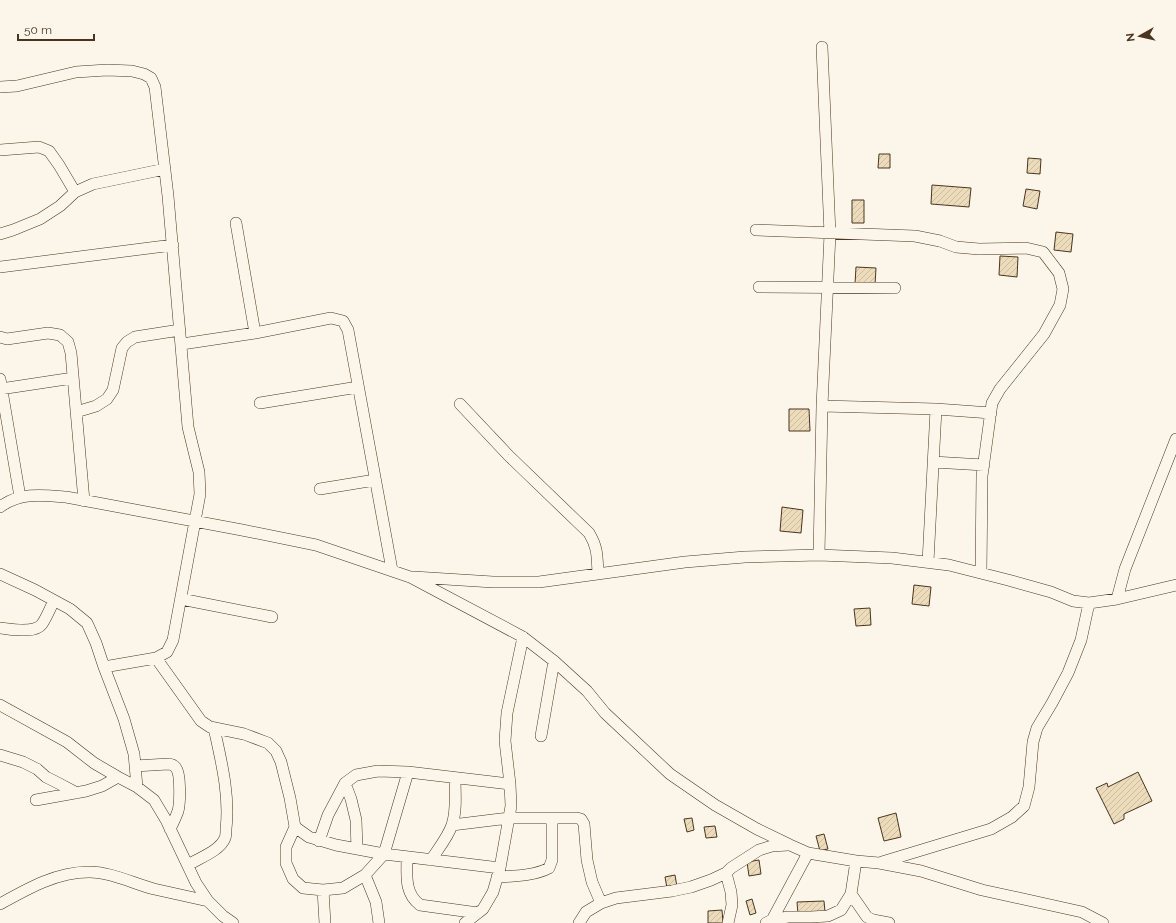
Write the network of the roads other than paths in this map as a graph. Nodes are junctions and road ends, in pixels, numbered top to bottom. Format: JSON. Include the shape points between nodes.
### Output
{"nodes":[{"id":1,"x":822,"y":47,"type":"dead end"},
{"id":2,"x":0,"y":87,"type":"edge"},
{"id":3,"x":0,"y":150,"type":"edge"},
{"id":4,"x":165,"y":169,"type":"junction"},
{"id":5,"x":75,"y":192,"type":"junction"},
{"id":6,"x":236,"y":223,"type":"dead end"},
{"id":7,"x":756,"y":230,"type":"dead end"},
{"id":8,"x":0,"y":234,"type":"edge"},
{"id":9,"x":830,"y":234,"type":"junction"},
{"id":10,"x":173,"y":245,"type":"junction"},
{"id":11,"x":0,"y":267,"type":"edge"},
{"id":12,"x":759,"y":287,"type":"dead end"},
{"id":13,"x":826,"y":287,"type":"junction"},
{"id":14,"x":895,"y":288,"type":"dead end"},
{"id":15,"x":180,"y":330,"type":"junction"},
{"id":16,"x":254,"y":333,"type":"junction"},
{"id":17,"x":0,"y":337,"type":"edge"},
{"id":18,"x":182,"y":344,"type":"junction"},
{"id":19,"x":73,"y":378,"type":"junction"},
{"id":20,"x":1,"y":386,"type":"edge"},
{"id":21,"x":358,"y":387,"type":"junction"},
{"id":22,"x":260,"y":403,"type":"dead end"},
{"id":23,"x":460,"y":404,"type":"dead end"},
{"id":24,"x":822,"y":406,"type":"junction"},
{"id":25,"x":936,"y":409,"type":"junction"},
{"id":26,"x":76,"y":412,"type":"junction"},
{"id":27,"x":991,"y":413,"type":"junction"},
{"id":28,"x":1176,"y":439,"type":"edge"},
{"id":29,"x":932,"y":462,"type":"junction"},
{"id":30,"x":984,"y":465,"type":"junction"},
{"id":31,"x":375,"y":480,"type":"junction"},
{"id":32,"x":320,"y":490,"type":"dead end"},
{"id":33,"x":20,"y":497,"type":"junction"},
{"id":34,"x":84,"y":501,"type":"junction"},
{"id":35,"x":0,"y":507,"type":"edge"},
{"id":36,"x":194,"y":522,"type":"junction"},
{"id":37,"x":819,"y":555,"type":"junction"},
{"id":38,"x":928,"y":562,"type":"junction"},
{"id":39,"x":392,"y":570,"type":"junction"},
{"id":40,"x":981,"y":573,"type":"junction"},
{"id":41,"x":0,"y":574,"type":"edge"},
{"id":42,"x":598,"y":574,"type":"junction"},
{"id":43,"x":410,"y":577,"type":"junction"},
{"id":44,"x":1176,"y":585,"type":"edge"},
{"id":45,"x":181,"y":599,"type":"junction"},
{"id":46,"x":1117,"y":599,"type":"junction"},
{"id":47,"x":54,"y":601,"type":"junction"},
{"id":48,"x":1089,"y":604,"type":"junction"},
{"id":49,"x":272,"y":617,"type":"dead end"},
{"id":50,"x":0,"y":628,"type":"edge"},
{"id":51,"x":523,"y":638,"type":"junction"},
{"id":52,"x":156,"y":658,"type":"junction"},
{"id":53,"x":554,"y":661,"type":"junction"},
{"id":54,"x":104,"y":667,"type":"junction"},
{"id":55,"x":0,"y":705,"type":"edge"},
{"id":56,"x":214,"y":728,"type":"junction"},
{"id":57,"x":541,"y":736,"type":"dead end"},
{"id":58,"x":0,"y":755,"type":"edge"},
{"id":59,"x":135,"y":766,"type":"junction"},
{"id":60,"x":408,"y":772,"type":"junction"},
{"id":61,"x":118,"y":777,"type":"junction"},
{"id":62,"x":455,"y":778,"type":"junction"},
{"id":63,"x":345,"y":783,"type":"junction"},
{"id":64,"x":510,"y":784,"type":"junction"},
{"id":65,"x":137,"y":787,"type":"junction"},
{"id":66,"x":77,"y":793,"type":"junction"},
{"id":67,"x":36,"y":800,"type":"dead end"},
{"id":68,"x":509,"y":818,"type":"junction"},
{"id":69,"x":552,"y":818,"type":"junction"},
{"id":70,"x":452,"y":825,"type":"junction"},
{"id":71,"x":295,"y":827,"type":"junction"},
{"id":72,"x":170,"y":829,"type":"junction"},
{"id":73,"x":319,"y":841,"type":"junction"},
{"id":74,"x":790,"y":845,"type":"junction"},
{"id":75,"x":357,"y":849,"type":"junction"},
{"id":76,"x":808,"y":853,"type":"junction"},
{"id":77,"x":384,"y":854,"type":"junction"},
{"id":78,"x":407,"y":857,"type":"junction"},
{"id":79,"x":431,"y":860,"type":"junction"},
{"id":80,"x":856,"y":861,"type":"junction"},
{"id":81,"x":879,"y":863,"type":"junction"},
{"id":82,"x":188,"y":865,"type":"junction"},
{"id":83,"x":498,"y":872,"type":"junction"},
{"id":84,"x":726,"y":873,"type":"junction"},
{"id":85,"x":365,"y":875,"type":"junction"},
{"id":86,"x":323,"y":890,"type":"junction"},
{"id":87,"x":851,"y":894,"type":"junction"},
{"id":88,"x":208,"y":902,"type":"junction"},
{"id":89,"x":601,"y":903,"type":"junction"},
{"id":90,"x":0,"y":904,"type":"edge"},
{"id":91,"x":478,"y":912,"type":"junction"},
{"id":92,"x":769,"y":921,"type":"edge"},
{"id":93,"x":233,"y":923,"type":"edge"},
{"id":94,"x":325,"y":923,"type":"edge"},
{"id":95,"x":379,"y":923,"type":"edge"},
{"id":96,"x":465,"y":923,"type":"edge"},
{"id":97,"x":579,"y":923,"type":"edge"},
{"id":98,"x":728,"y":923,"type":"edge"},
{"id":99,"x":889,"y":923,"type":"edge"},
{"id":100,"x":1103,"y":923,"type":"edge"}],
"edges":[{"from":1,"to":9,"type":"street"},
{"from":2,"to":4,"type":"street","via":[[16,86],[76,72],[107,70],[144,74],[151,78],[155,87]]},
{"from":3,"to":5,"type":"street","via":[[39,147],[49,151]]},
{"from":4,"to":5,"type":"street","via":[[93,184]]},
{"from":4,"to":10,"type":"street"},
{"from":5,"to":8,"type":"street","via":[[40,219]]},
{"from":6,"to":16,"type":"street"},
{"from":7,"to":9,"type":"street"},
{"from":9,"to":13,"type":"street"},
{"from":9,"to":27,"type":"street","via":[[915,236],[940,241],[956,248],[1026,248],[1043,252],[1059,273],[1062,289],[1060,305],[1044,334],[1000,389],[992,403]]},
{"from":10,"to":11,"type":"street"},
{"from":10,"to":15,"type":"street"},
{"from":12,"to":13,"type":"street"},
{"from":13,"to":14,"type":"street"},
{"from":13,"to":24,"type":"street"},
{"from":15,"to":18,"type":"street"},
{"from":15,"to":26,"type":"street","via":[[135,337],[127,342],[122,348],[113,390],[107,399],[96,406]]},
{"from":16,"to":18,"type":"street"},
{"from":16,"to":21,"type":"street","via":[[331,318],[343,321],[348,330]]},
{"from":17,"to":19,"type":"street","via":[[7,339],[48,333],[60,334],[68,342]]},
{"from":18,"to":36,"type":"street","via":[[188,427],[199,472],[200,494]]},
{"from":19,"to":20,"type":"street"},
{"from":19,"to":26,"type":"street"},
{"from":20,"to":33,"type":"street"},
{"from":21,"to":22,"type":"street"},
{"from":21,"to":31,"type":"street"},
{"from":23,"to":42,"type":"street","via":[[508,455],[590,532],[595,544]]},
{"from":24,"to":25,"type":"street"},
{"from":24,"to":37,"type":"street"},
{"from":25,"to":27,"type":"street"},
{"from":25,"to":29,"type":"street"},
{"from":26,"to":34,"type":"street"},
{"from":27,"to":30,"type":"street"},
{"from":28,"to":46,"type":"street","via":[[1125,569]]},
{"from":29,"to":30,"type":"street"},
{"from":29,"to":38,"type":"street"},
{"from":30,"to":40,"type":"street"},
{"from":31,"to":32,"type":"street"},
{"from":31,"to":39,"type":"street"},
{"from":33,"to":34,"type":"street","via":[[38,495]]},
{"from":33,"to":35,"type":"street"},
{"from":34,"to":36,"type":"street"},
{"from":36,"to":39,"type":"street","via":[[316,545]]},
{"from":36,"to":45,"type":"street"},
{"from":37,"to":38,"type":"street"},
{"from":37,"to":42,"type":"street","via":[[685,562]]},
{"from":38,"to":40,"type":"street"},
{"from":39,"to":43,"type":"street"},
{"from":40,"to":48,"type":"street","via":[[1051,592],[1073,602]]},
{"from":41,"to":47,"type":"street"},
{"from":42,"to":43,"type":"street","via":[[539,582]]},
{"from":43,"to":51,"type":"street"},
{"from":44,"to":46,"type":"street"},
{"from":45,"to":49,"type":"street"},
{"from":45,"to":52,"type":"street","via":[[173,640],[167,652]]},
{"from":46,"to":48,"type":"street"},
{"from":47,"to":50,"type":"street","via":[[42,624],[37,628]]},
{"from":47,"to":54,"type":"street","via":[[70,609],[87,623]]},
{"from":48,"to":81,"type":"street","via":[[1081,640],[1068,673],[1037,728],[1024,806],[1012,817],[991,829]]},
{"from":51,"to":53,"type":"street"},
{"from":51,"to":64,"type":"street","via":[[507,713],[505,741]]},
{"from":52,"to":54,"type":"street"},
{"from":52,"to":56,"type":"street","via":[[201,721]]},
{"from":53,"to":57,"type":"street"},
{"from":53,"to":74,"type":"street","via":[[670,774],[715,805]]},
{"from":54,"to":59,"type":"street","via":[[124,719]]},
{"from":55,"to":61,"type":"street","via":[[67,742],[94,763]]},
{"from":56,"to":71,"type":"street","via":[[250,736],[268,743],[276,751],[281,762]]},
{"from":56,"to":82,"type":"street","via":[[227,804],[225,838],[216,849]]},
{"from":58,"to":66,"type":"street","via":[[30,765],[46,777]]},
{"from":59,"to":65,"type":"street"},
{"from":59,"to":72,"type":"street","via":[[168,764],[177,768],[178,813]]},
{"from":60,"to":62,"type":"street"},
{"from":60,"to":63,"type":"street","via":[[378,771],[356,775]]},
{"from":60,"to":77,"type":"street"},
{"from":61,"to":65,"type":"street"},
{"from":61,"to":66,"type":"street","via":[[102,786]]},
{"from":62,"to":64,"type":"street"},
{"from":62,"to":70,"type":"street","via":[[455,810]]},
{"from":63,"to":73,"type":"street","via":[[328,815]]},
{"from":63,"to":75,"type":"street","via":[[356,820]]},
{"from":64,"to":68,"type":"street"},
{"from":65,"to":72,"type":"street","via":[[154,800]]},
{"from":66,"to":67,"type":"street"},
{"from":68,"to":69,"type":"street"},
{"from":68,"to":70,"type":"street"},
{"from":68,"to":83,"type":"street"},
{"from":69,"to":83,"type":"street","via":[[552,860],[549,868],[532,873]]},
{"from":69,"to":89,"type":"street","via":[[582,819],[587,860],[592,882]]},
{"from":70,"to":79,"type":"street"},
{"from":71,"to":73,"type":"street"},
{"from":71,"to":86,"type":"street","via":[[286,847],[286,863],[293,880],[303,888]]},
{"from":72,"to":82,"type":"street"},
{"from":73,"to":75,"type":"street"},
{"from":74,"to":76,"type":"street"},
{"from":74,"to":84,"type":"street","via":[[759,850]]},
{"from":75,"to":77,"type":"street"},
{"from":76,"to":80,"type":"street"},
{"from":76,"to":92,"type":"street"},
{"from":77,"to":78,"type":"street"},
{"from":77,"to":85,"type":"street"},
{"from":78,"to":79,"type":"street"},
{"from":78,"to":91,"type":"street","via":[[410,894],[420,905]]},
{"from":79,"to":83,"type":"street"},
{"from":80,"to":81,"type":"street"},
{"from":80,"to":87,"type":"street"},
{"from":81,"to":100,"type":"street","via":[[921,871],[982,890],[1082,912]]},
{"from":82,"to":88,"type":"street"},
{"from":83,"to":91,"type":"street","via":[[493,892],[483,909]]},
{"from":84,"to":89,"type":"street","via":[[691,887],[616,898]]},
{"from":84,"to":98,"type":"street","via":[[732,905]]},
{"from":85,"to":86,"type":"street","via":[[343,888]]},
{"from":85,"to":95,"type":"street","via":[[376,902]]},
{"from":86,"to":94,"type":"street"},
{"from":87,"to":92,"type":"street","via":[[841,910],[828,916],[788,917]]},
{"from":87,"to":99,"type":"street","via":[[867,917]]},
{"from":88,"to":90,"type":"street","via":[[107,874],[88,872],[52,879]]},
{"from":88,"to":93,"type":"street"},
{"from":89,"to":97,"type":"street","via":[[586,912]]},
{"from":91,"to":96,"type":"street"}]}
